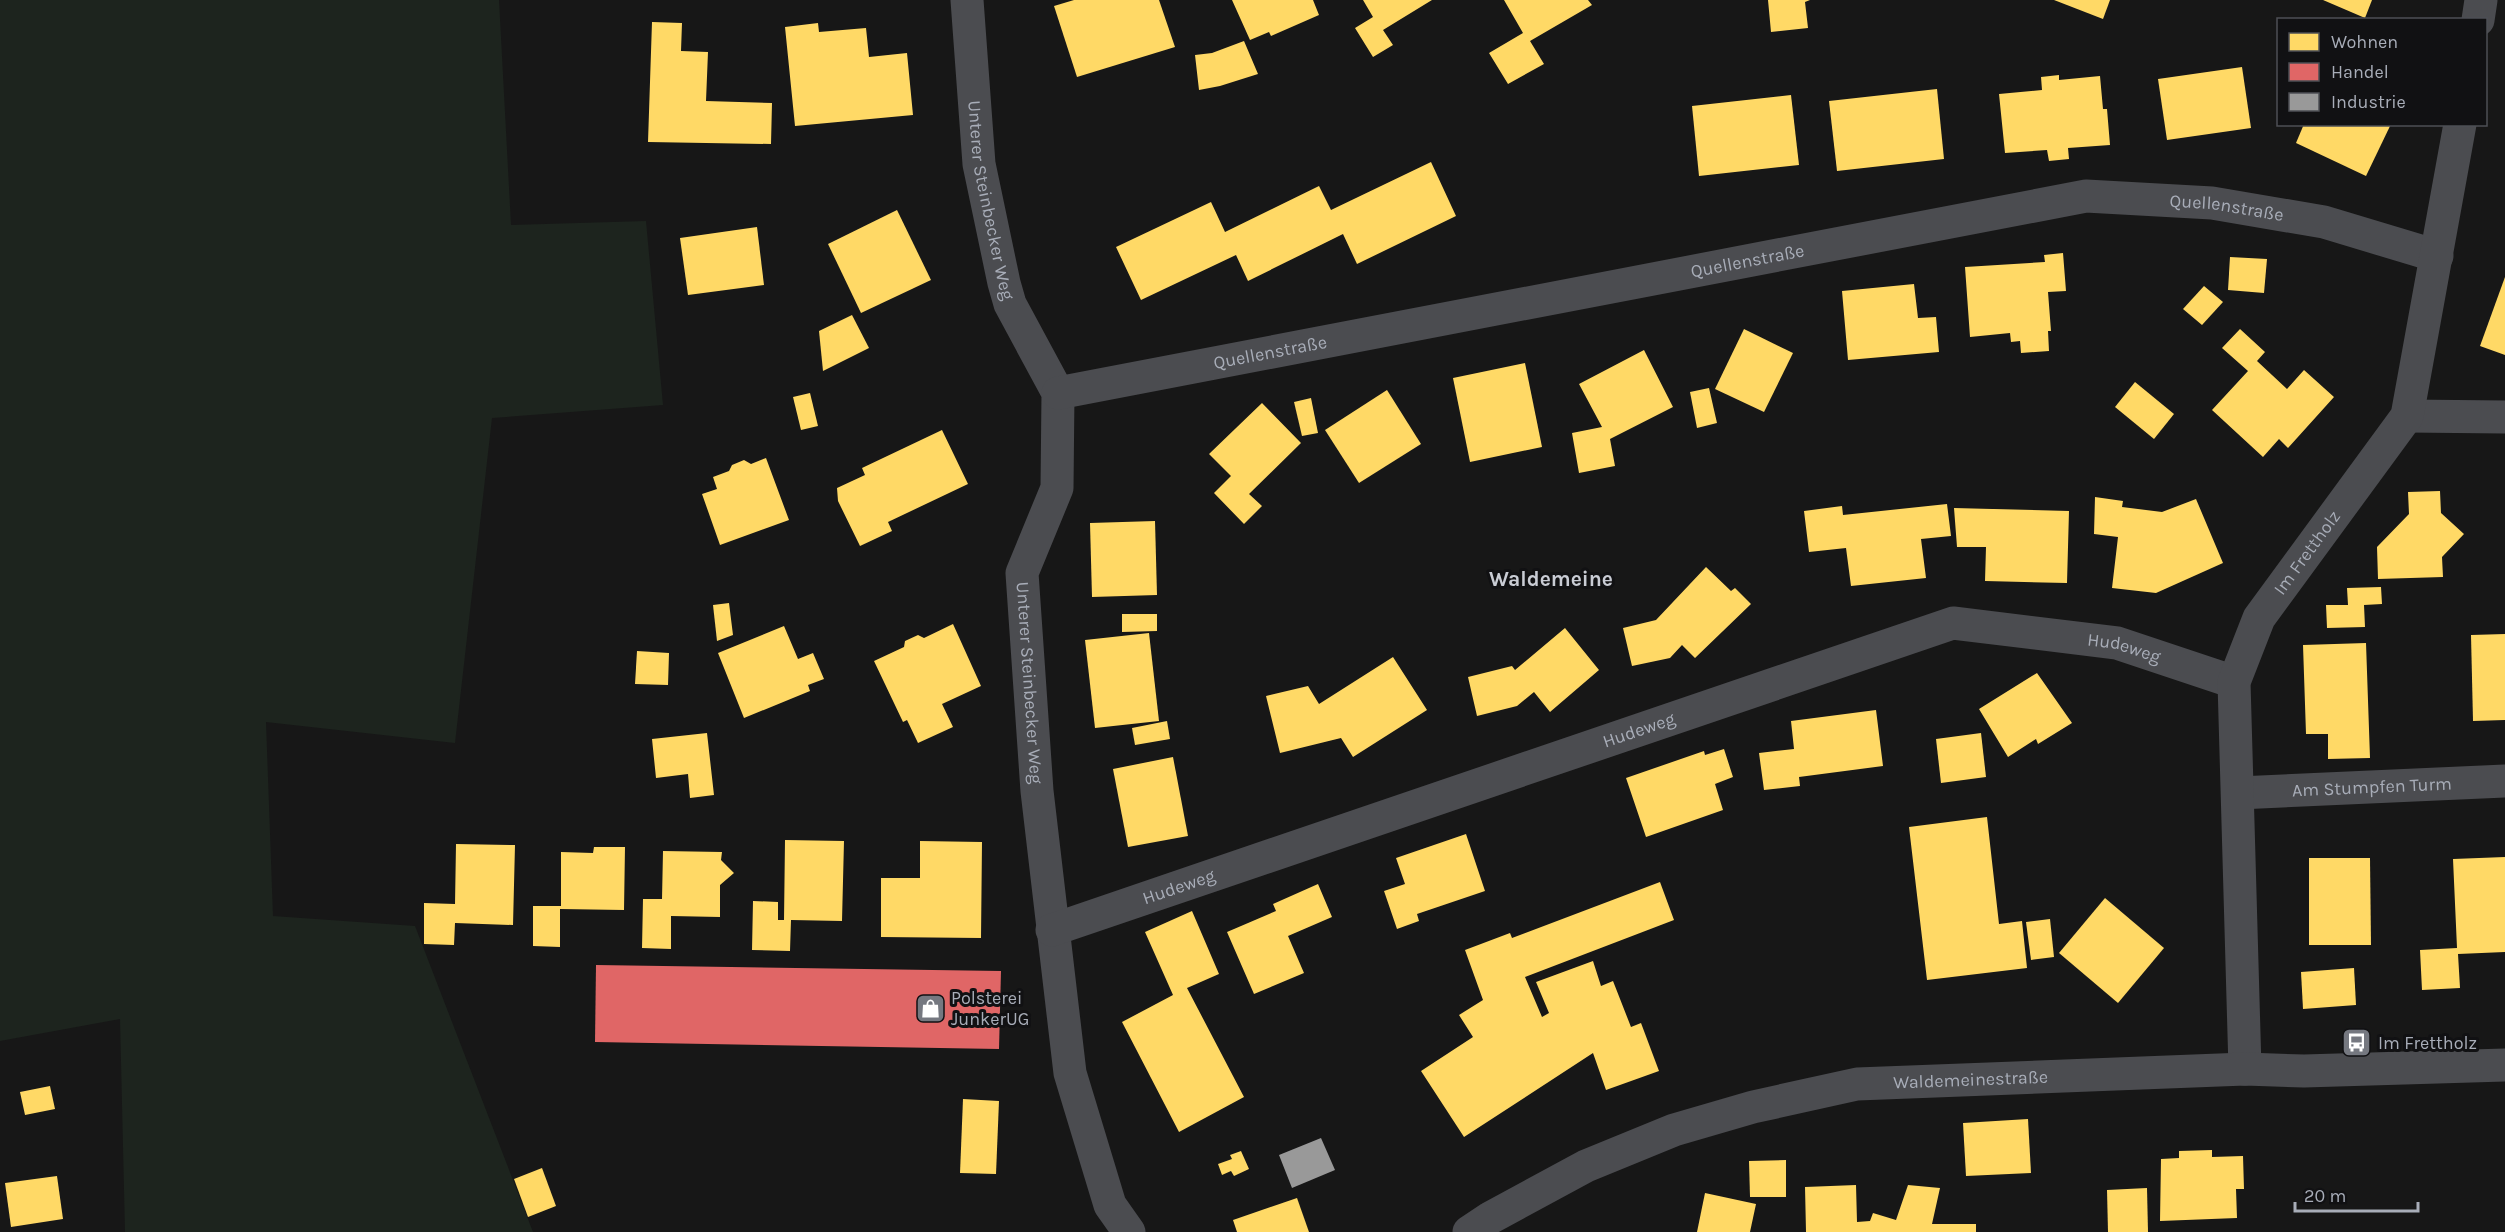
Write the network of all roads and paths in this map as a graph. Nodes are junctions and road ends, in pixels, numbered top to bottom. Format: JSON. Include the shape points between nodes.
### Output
{"nodes":[{"id":1,"x":967,"y":0,"type":"edge"},
{"id":2,"x":2481,"y":0,"type":"edge"},
{"id":3,"x":2478,"y":18,"type":"edge"},
{"id":4,"x":2460,"y":126,"type":"edge"},
{"id":5,"x":2437,"y":256,"type":"junction"},
{"id":6,"x":1058,"y":393,"type":"junction"},
{"id":7,"x":2407,"y":416,"type":"junction"},
{"id":8,"x":2505,"y":417,"type":"edge"},
{"id":9,"x":2234,"y":682,"type":"junction"},
{"id":10,"x":2505,"y":781,"type":"edge"},
{"id":11,"x":2238,"y":793,"type":"junction"},
{"id":12,"x":1052,"y":930,"type":"junction"},
{"id":13,"x":2505,"y":1065,"type":"edge"},
{"id":14,"x":2245,"y":1070,"type":"junction"},
{"id":15,"x":1130,"y":1232,"type":"edge"},
{"id":16,"x":1469,"y":1232,"type":"edge"}],
"edges":[{"from":1,"to":6,"type":"street","name":"Unterer Steinbecker Weg","via":[[979,164],[1005,283],[1010,304]]},
{"from":2,"to":3,"type":"street"},
{"from":4,"to":5,"type":"street","name":"Im Frettholz"},
{"from":5,"to":6,"type":"street","name":"Quellenstraße","via":[[2324,222],[2212,203],[2086,196]]},
{"from":5,"to":7,"type":"street","name":"Im Frettholz"},
{"from":6,"to":12,"type":"street","name":"Unterer Steinbecker Weg","via":[[1057,488],[1022,573],[1037,791]]},
{"from":7,"to":8,"type":"street"},
{"from":7,"to":9,"type":"street","name":"Im Frettholz","via":[[2259,618]]},
{"from":9,"to":11,"type":"street","name":"Im Frettholz"},
{"from":9,"to":12,"type":"street","name":"Hudeweg","via":[[2117,643],[1953,623]]},
{"from":10,"to":11,"type":"street","name":"Am Stumpfen Turm"},
{"from":11,"to":14,"type":"street","name":"Im Frettholz"},
{"from":12,"to":15,"type":"street","name":"Unterer Steinbecker Weg","via":[[1070,1073],[1110,1205]]},
{"from":13,"to":14,"type":"street","name":"Waldemeinestraße"},
{"from":14,"to":16,"type":"street","name":"Waldemeinestraße","via":[[1857,1084],[1753,1107],[1674,1130],[1586,1166]]}]}
